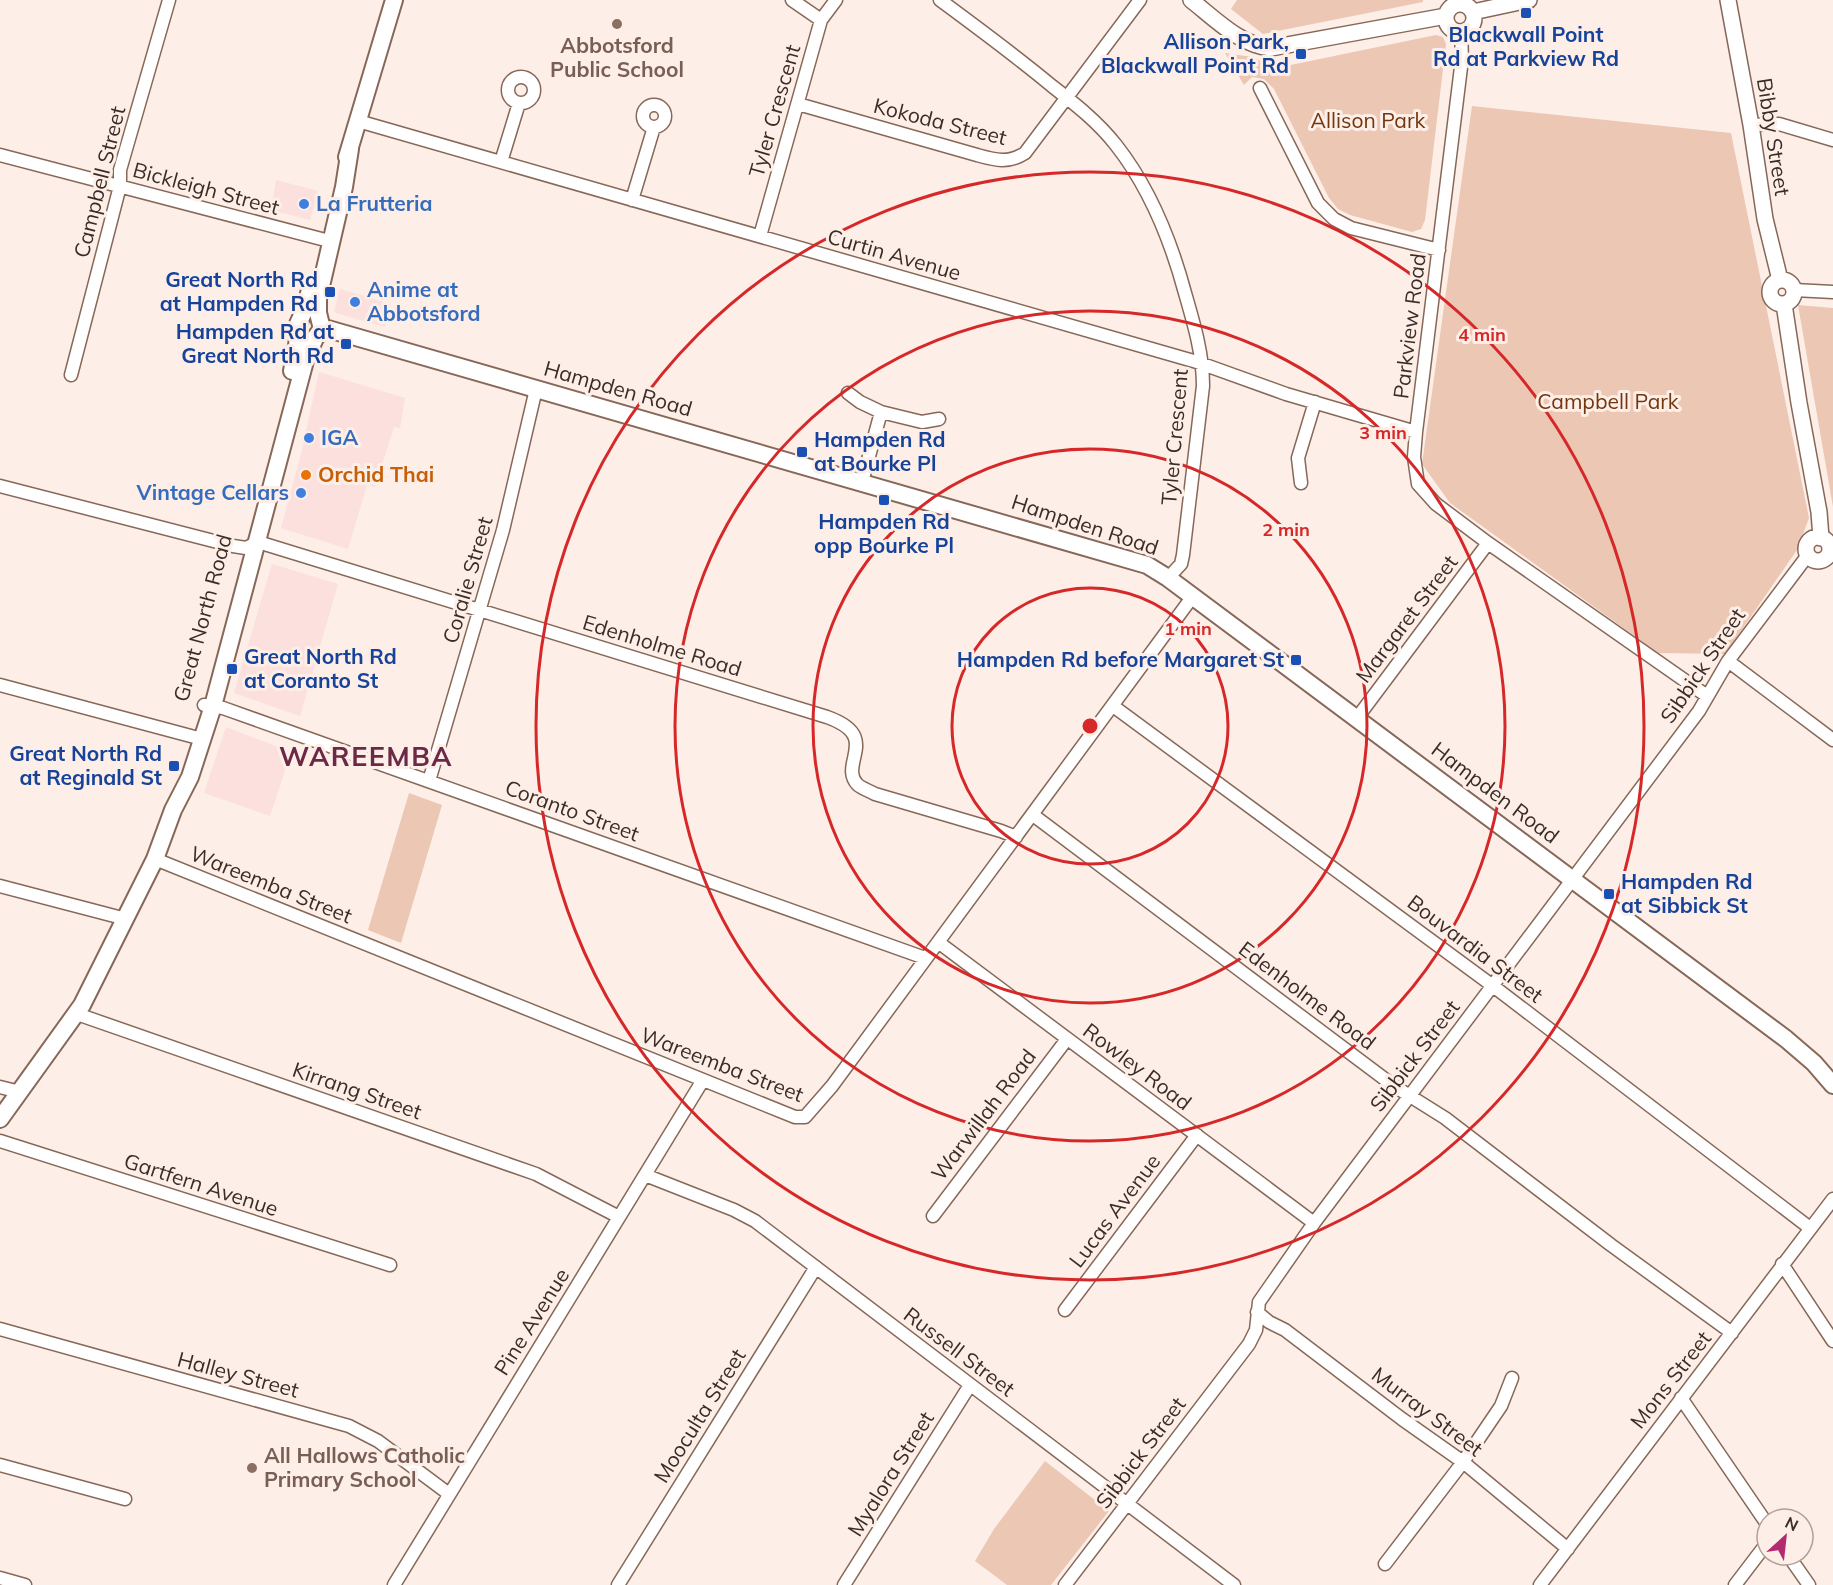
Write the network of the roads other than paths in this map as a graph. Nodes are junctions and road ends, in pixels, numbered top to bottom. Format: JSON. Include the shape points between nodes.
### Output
{"nodes":[{"id":1,"x":169,"y":0,"type":"edge"},
{"id":2,"x":394,"y":0,"type":"edge"},
{"id":3,"x":792,"y":0,"type":"edge"},
{"id":4,"x":836,"y":0,"type":"edge"},
{"id":5,"x":940,"y":0,"type":"edge"},
{"id":6,"x":1140,"y":0,"type":"edge"},
{"id":7,"x":1191,"y":0,"type":"edge"},
{"id":8,"x":1529,"y":0,"type":"edge"},
{"id":9,"x":1728,"y":0,"type":"edge"},
{"id":10,"x":1473,"y":12,"type":"junction"},
{"id":11,"x":1446,"y":16,"type":"junction"},
{"id":12,"x":821,"y":20,"type":"junction"},
{"id":13,"x":1461,"y":32,"type":"junction"},
{"id":14,"x":1260,"y":88,"type":"dead end"},
{"id":15,"x":1067,"y":98,"type":"junction"},
{"id":16,"x":519,"y":103,"type":"dead end"},
{"id":17,"x":798,"y":104,"type":"junction"},
{"id":18,"x":358,"y":121,"type":"junction"},
{"id":19,"x":1752,"y":124,"type":"junction"},
{"id":20,"x":654,"y":127,"type":"dead end"},
{"id":21,"x":1833,"y":140,"type":"edge"},
{"id":22,"x":0,"y":154,"type":"edge"},
{"id":23,"x":501,"y":162,"type":"junction"},
{"id":24,"x":120,"y":186,"type":"junction"},
{"id":25,"x":632,"y":200,"type":"junction"},
{"id":26,"x":759,"y":236,"type":"junction"},
{"id":27,"x":327,"y":241,"type":"junction"},
{"id":28,"x":1439,"y":250,"type":"junction"},
{"id":29,"x":1780,"y":280,"type":"junction"},
{"id":30,"x":1794,"y":290,"type":"junction"},
{"id":31,"x":1833,"y":292,"type":"edge"},
{"id":32,"x":1784,"y":304,"type":"junction"},
{"id":33,"x":300,"y":325,"type":"junction"},
{"id":34,"x":319,"y":329,"type":"junction"},
{"id":35,"x":1203,"y":365,"type":"junction"},
{"id":36,"x":71,"y":375,"type":"dead end"},
{"id":37,"x":536,"y":389,"type":"junction"},
{"id":38,"x":849,"y":393,"type":"dead end"},
{"id":39,"x":1315,"y":402,"type":"junction"},
{"id":40,"x":881,"y":412,"type":"junction"},
{"id":41,"x":939,"y":418,"type":"dead end"},
{"id":42,"x":1416,"y":432,"type":"junction"},
{"id":43,"x":862,"y":482,"type":"junction"},
{"id":44,"x":1301,"y":483,"type":"dead end"},
{"id":45,"x":0,"y":486,"type":"edge"},
{"id":46,"x":1821,"y":537,"type":"junction"},
{"id":47,"x":1488,"y":543,"type":"junction"},
{"id":48,"x":252,"y":544,"type":"junction"},
{"id":49,"x":1808,"y":555,"type":"junction"},
{"id":50,"x":1830,"y":559,"type":"edge"},
{"id":51,"x":1168,"y":578,"type":"junction"},
{"id":52,"x":1193,"y":596,"type":"junction"},
{"id":53,"x":480,"y":610,"type":"junction"},
{"id":54,"x":1728,"y":661,"type":"junction"},
{"id":55,"x":0,"y":685,"type":"edge"},
{"id":56,"x":1707,"y":696,"type":"junction"},
{"id":57,"x":208,"y":705,"type":"junction"},
{"id":58,"x":1113,"y":706,"type":"junction"},
{"id":59,"x":1357,"y":718,"type":"junction"},
{"id":60,"x":197,"y":737,"type":"junction"},
{"id":61,"x":1833,"y":740,"type":"edge"},
{"id":62,"x":429,"y":781,"type":"junction"},
{"id":63,"x":1033,"y":815,"type":"junction"},
{"id":64,"x":1017,"y":837,"type":"junction"},
{"id":65,"x":155,"y":859,"type":"junction"},
{"id":66,"x":1572,"y":879,"type":"junction"},
{"id":67,"x":0,"y":886,"type":"edge"},
{"id":68,"x":126,"y":919,"type":"junction"},
{"id":69,"x":938,"y":942,"type":"junction"},
{"id":70,"x":925,"y":958,"type":"junction"},
{"id":71,"x":1493,"y":986,"type":"junction"},
{"id":72,"x":77,"y":1014,"type":"junction"},
{"id":73,"x":1067,"y":1039,"type":"junction"},
{"id":74,"x":704,"y":1080,"type":"junction"},
{"id":75,"x":1833,"y":1084,"type":"edge"},
{"id":76,"x":0,"y":1087,"type":"edge"},
{"id":77,"x":20,"y":1092,"type":"junction"},
{"id":78,"x":1410,"y":1096,"type":"junction"},
{"id":79,"x":0,"y":1119,"type":"edge"},
{"id":80,"x":1197,"y":1135,"type":"junction"},
{"id":81,"x":0,"y":1141,"type":"edge"},
{"id":82,"x":645,"y":1175,"type":"junction"},
{"id":83,"x":1833,"y":1198,"type":"edge"},
{"id":84,"x":933,"y":1216,"type":"dead end"},
{"id":85,"x":619,"y":1217,"type":"junction"},
{"id":86,"x":1314,"y":1222,"type":"junction"},
{"id":87,"x":1810,"y":1228,"type":"junction"},
{"id":88,"x":1782,"y":1264,"type":"junction"},
{"id":89,"x":390,"y":1265,"type":"dead end"},
{"id":90,"x":816,"y":1267,"type":"junction"},
{"id":91,"x":1065,"y":1310,"type":"dead end"},
{"id":92,"x":1257,"y":1312,"type":"junction"},
{"id":93,"x":0,"y":1329,"type":"edge"},
{"id":94,"x":1732,"y":1333,"type":"junction"},
{"id":95,"x":1833,"y":1341,"type":"edge"},
{"id":96,"x":1512,"y":1378,"type":"dead end"},
{"id":97,"x":970,"y":1385,"type":"junction"},
{"id":98,"x":1681,"y":1398,"type":"junction"},
{"id":99,"x":1463,"y":1461,"type":"junction"},
{"id":100,"x":0,"y":1465,"type":"edge"},
{"id":101,"x":449,"y":1494,"type":"junction"},
{"id":102,"x":124,"y":1499,"type":"dead end"},
{"id":103,"x":1127,"y":1505,"type":"junction"},
{"id":104,"x":1755,"y":1507,"type":"edge"},
{"id":105,"x":1568,"y":1549,"type":"junction"},
{"id":106,"x":1755,"y":1559,"type":"edge"},
{"id":107,"x":1385,"y":1564,"type":"dead end"},
{"id":108,"x":1796,"y":1567,"type":"edge"},
{"id":109,"x":0,"y":1578,"type":"edge"},
{"id":110,"x":25,"y":1585,"type":"edge"},
{"id":111,"x":394,"y":1585,"type":"edge"},
{"id":112,"x":618,"y":1585,"type":"edge"},
{"id":113,"x":844,"y":1585,"type":"edge"},
{"id":114,"x":1065,"y":1585,"type":"edge"},
{"id":115,"x":1234,"y":1585,"type":"edge"},
{"id":116,"x":1540,"y":1585,"type":"edge"},
{"id":117,"x":1736,"y":1585,"type":"edge"},
{"id":118,"x":1809,"y":1585,"type":"edge"}],
"edges":[{"from":1,"to":24,"type":"street","name":"Campbell Street","via":[[120,170]]},
{"from":2,"to":18,"type":"main road","name":"Great North Road"},
{"from":3,"to":12,"type":"street"},
{"from":4,"to":12,"type":"street","name":"Tyler Crescent"},
{"from":5,"to":15,"type":"street","name":"Tyler Crescent"},
{"from":6,"to":15,"type":"street","name":"Kokoda Street"},
{"from":7,"to":11,"type":"street","via":[[1239,37],[1271,48]]},
{"from":8,"to":10,"type":"street"},
{"from":9,"to":19,"type":"street","name":"Bibby Street"},
{"from":10,"to":11,"type":"street","via":[[1467,5],[1458,4]]},
{"from":10,"to":13,"type":"street","via":[[1472,25]]},
{"from":11,"to":13,"type":"street","via":[[1450,27]]},
{"from":12,"to":17,"type":"street","name":"Tyler Crescent"},
{"from":13,"to":28,"type":"street","name":"Parkview Road","via":[[1462,59]]},
{"from":14,"to":28,"type":"street","via":[[1318,203],[1334,219],[1351,228]]},
{"from":15,"to":17,"type":"street","name":"Kokoda Street","via":[[1025,153],[1000,162]]},
{"from":15,"to":35,"type":"street","name":"Tyler Crescent","via":[[1109,137],[1142,186],[1173,250]]},
{"from":16,"to":23,"type":"street"},
{"from":17,"to":26,"type":"street","name":"Tyler Crescent"},
{"from":18,"to":23,"type":"street","name":"Curtin Avenue"},
{"from":18,"to":27,"type":"main road","name":"Great North Road","via":[[336,185]]},
{"from":19,"to":21,"type":"street","via":[[1779,124]]},
{"from":19,"to":29,"type":"street","name":"Bibby Street","via":[[1765,219]]},
{"from":20,"to":25,"type":"street"},
{"from":22,"to":24,"type":"street","name":"Bickleigh Street"},
{"from":23,"to":25,"type":"street","name":"Curtin Avenue"},
{"from":24,"to":27,"type":"street","name":"Bickleigh Street"},
{"from":24,"to":36,"type":"street","name":"Campbell Street"},
{"from":25,"to":26,"type":"street","name":"Curtin Avenue"},
{"from":26,"to":35,"type":"street","name":"Curtin Avenue"},
{"from":27,"to":33,"type":"main road","name":"Great North Road"},
{"from":27,"to":34,"type":"main road","name":"Great North Road","via":[[318,299]]},
{"from":28,"to":42,"type":"street","name":"Parkview Road"},
{"from":29,"to":30,"type":"street","via":[[1790,283]]},
{"from":29,"to":32,"type":"street","via":[[1773,284],[1770,294],[1777,303]]},
{"from":30,"to":31,"type":"street"},
{"from":30,"to":32,"type":"street","via":[[1792,299]]},
{"from":32,"to":46,"type":"street"},
{"from":33,"to":34,"type":"main road","name":"Hampden Road","via":[[311,315]]},
{"from":33,"to":48,"type":"main road","name":"Great North Road"},
{"from":34,"to":37,"type":"main road","name":"Hampden Road"},
{"from":34,"to":48,"type":"main road","name":"Great North Road","via":[[305,361]]},
{"from":35,"to":39,"type":"street","name":"Curtin Avenue"},
{"from":35,"to":51,"type":"street","name":"Tyler Crescent","via":[[1183,555]]},
{"from":37,"to":43,"type":"main road","name":"Hampden Road"},
{"from":37,"to":53,"type":"street","name":"Coralie Street"},
{"from":38,"to":40,"type":"street"},
{"from":39,"to":42,"type":"street","name":"Curtin Avenue"},
{"from":39,"to":44,"type":"street","via":[[1298,458]]},
{"from":40,"to":41,"type":"street","via":[[922,422]]},
{"from":40,"to":43,"type":"street"},
{"from":42,"to":47,"type":"street","name":"Parkview Road","via":[[1418,484],[1436,504]]},
{"from":43,"to":51,"type":"main road","name":"Hampden Road","via":[[1147,565]]},
{"from":45,"to":48,"type":"street","name":"Edenholme Road","via":[[233,546]]},
{"from":46,"to":49,"type":"street","via":[[1809,541]]},
{"from":46,"to":50,"type":"street","via":[[1829,546]]},
{"from":47,"to":56,"type":"street","name":"Parkview Road"},
{"from":47,"to":59,"type":"street","name":"Margaret Street"},
{"from":48,"to":53,"type":"street","name":"Edenholme Road"},
{"from":48,"to":57,"type":"main road","name":"Great North Road"},
{"from":49,"to":50,"type":"street","via":[[1817,561]]},
{"from":49,"to":54,"type":"street","name":"Sibbick Street"},
{"from":51,"to":52,"type":"main road","name":"Hampden Road"},
{"from":52,"to":58,"type":"street","name":"Wareemba Street"},
{"from":52,"to":59,"type":"main road","name":"Hampden Road"},
{"from":53,"to":62,"type":"street","name":"Coralie Street"},
{"from":53,"to":64,"type":"street","name":"Edenholme Road","via":[[837,720],[855,737],[853,770],[858,785],[875,794]]},
{"from":54,"to":56,"type":"street","name":"Sibbick Street"},
{"from":54,"to":61,"type":"street"},
{"from":55,"to":60,"type":"street"},
{"from":56,"to":66,"type":"street","name":"Sibbick Street"},
{"from":57,"to":60,"type":"main road","name":"Great North Road"},
{"from":57,"to":62,"type":"street","name":"Coranto Street"},
{"from":58,"to":63,"type":"street","name":"Wareemba Street"},
{"from":58,"to":71,"type":"street","name":"Bouvardia Street"},
{"from":59,"to":66,"type":"main road","name":"Hampden Road"},
{"from":60,"to":65,"type":"main road","name":"Great North Road","via":[[180,775],[173,810]]},
{"from":62,"to":70,"type":"street","name":"Coranto Street"},
{"from":63,"to":64,"type":"street","name":"Wareemba Street"},
{"from":63,"to":78,"type":"street","name":"Edenholme Road"},
{"from":64,"to":69,"type":"street","name":"Wareemba Street"},
{"from":65,"to":68,"type":"main road","name":"Great North Road"},
{"from":65,"to":74,"type":"street","name":"Wareemba Street"},
{"from":66,"to":71,"type":"street","name":"Sibbick Street"},
{"from":66,"to":75,"type":"main road","name":"Hampden Road","via":[[1786,1039]]},
{"from":67,"to":68,"type":"street"},
{"from":68,"to":72,"type":"main road","name":"Great North Road"},
{"from":69,"to":70,"type":"street","name":"Wareemba Street"},
{"from":69,"to":73,"type":"street","name":"Rowley Road"},
{"from":70,"to":74,"type":"street","name":"Wareemba Street","via":[[806,1117],[795,1117]]},
{"from":71,"to":78,"type":"street","name":"Sibbick Street"},
{"from":71,"to":87,"type":"street","name":"Bouvardia Street"},
{"from":72,"to":77,"type":"main road","name":"Great North Road"},
{"from":72,"to":85,"type":"street","name":"Kirrang Street","via":[[536,1174]]},
{"from":73,"to":80,"type":"street","name":"Rowley Road"},
{"from":73,"to":84,"type":"street","name":"Warwillah Road"},
{"from":74,"to":82,"type":"street","name":"Pine Avenue"},
{"from":76,"to":77,"type":"street"},
{"from":77,"to":79,"type":"main road","name":"Great North Road"},
{"from":78,"to":86,"type":"street","name":"Sibbick Street"},
{"from":78,"to":94,"type":"street","name":"Edenholme Road","via":[[1445,1118]]},
{"from":80,"to":86,"type":"street","name":"Rowley Road"},
{"from":80,"to":91,"type":"street","name":"Lucas Avenue"},
{"from":81,"to":89,"type":"street","name":"Gartfern Avenue"},
{"from":82,"to":85,"type":"street","name":"Pine Avenue"},
{"from":82,"to":90,"type":"street","name":"Russell Street","via":[[745,1215]]},
{"from":83,"to":87,"type":"street","name":"Mons Street"},
{"from":85,"to":101,"type":"street","name":"Pine Avenue"},
{"from":86,"to":92,"type":"street","name":"Sibbick Street","via":[[1259,1302]]},
{"from":87,"to":88,"type":"street","name":"Mons Street"},
{"from":88,"to":94,"type":"street","name":"Mons Street"},
{"from":88,"to":95,"type":"street"},
{"from":90,"to":97,"type":"street","name":"Russell Street"},
{"from":90,"to":112,"type":"street","name":"Mooculta Street"},
{"from":92,"to":99,"type":"street","name":"Murray Street"},
{"from":92,"to":103,"type":"street","name":"Sibbick Street","via":[[1256,1330],[1249,1344]]},
{"from":93,"to":101,"type":"street","name":"Halley Street","via":[[349,1426],[378,1441]]},
{"from":94,"to":98,"type":"street","name":"Mons Street"},
{"from":96,"to":99,"type":"street","via":[[1501,1406]]},
{"from":97,"to":103,"type":"street","name":"Russell Street"},
{"from":97,"to":113,"type":"street","name":"Myalora Street"},
{"from":98,"to":104,"type":"street"},
{"from":98,"to":105,"type":"street","name":"Mons Street"},
{"from":99,"to":105,"type":"street","name":"Murray Street"},
{"from":99,"to":107,"type":"street"},
{"from":100,"to":102,"type":"street"},
{"from":101,"to":111,"type":"street","name":"Pine Avenue"},
{"from":103,"to":114,"type":"street","name":"Sibbick Street"},
{"from":103,"to":115,"type":"street","name":"Russell Street"},
{"from":105,"to":116,"type":"street","name":"Mons Street"},
{"from":106,"to":117,"type":"street"},
{"from":108,"to":118,"type":"street"},
{"from":109,"to":110,"type":"street"}]}
